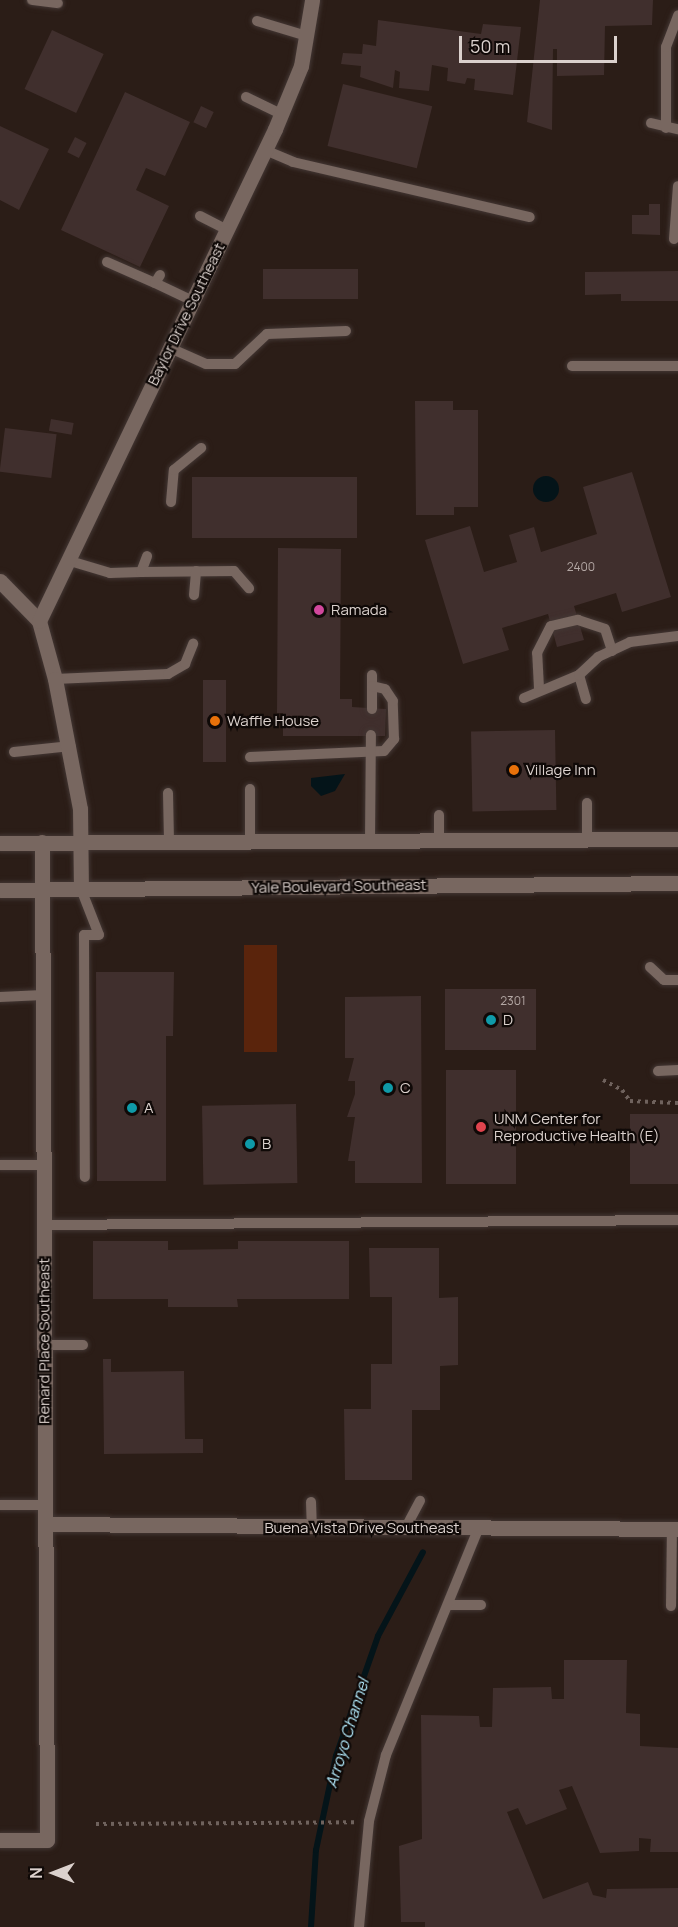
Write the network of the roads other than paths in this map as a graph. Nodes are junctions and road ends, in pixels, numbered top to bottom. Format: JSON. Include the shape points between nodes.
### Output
{"nodes":[{"id":1,"x":32,"y":0,"type":"edge"},
{"id":2,"x":312,"y":0,"type":"edge"},
{"id":3,"x":58,"y":3,"type":"dead end"},
{"id":4,"x":678,"y":15,"type":"edge"},
{"id":5,"x":257,"y":21,"type":"dead end"},
{"id":6,"x":307,"y":36,"type":"junction"},
{"id":7,"x":246,"y":97,"type":"dead end"},
{"id":8,"x":281,"y":114,"type":"junction"},
{"id":9,"x":651,"y":123,"type":"dead end"},
{"id":10,"x":666,"y":128,"type":"junction"},
{"id":11,"x":678,"y":129,"type":"edge"},
{"id":12,"x":266,"y":150,"type":"junction"},
{"id":13,"x":678,"y":186,"type":"edge"},
{"id":14,"x":200,"y":216,"type":"dead end"},
{"id":15,"x":530,"y":217,"type":"dead end"},
{"id":16,"x":227,"y":230,"type":"junction"},
{"id":17,"x":674,"y":239,"type":"dead end"},
{"id":18,"x":107,"y":262,"type":"dead end"},
{"id":19,"x":193,"y":301,"type":"junction"},
{"id":20,"x":346,"y":331,"type":"dead end"},
{"id":21,"x":170,"y":348,"type":"junction"},
{"id":22,"x":572,"y":366,"type":"dead end"},
{"id":23,"x":678,"y":366,"type":"edge"},
{"id":24,"x":201,"y":448,"type":"dead end"},
{"id":25,"x":171,"y":502,"type":"dead end"},
{"id":26,"x":147,"y":556,"type":"dead end"},
{"id":27,"x":70,"y":561,"type":"junction"},
{"id":28,"x":196,"y":571,"type":"junction"},
{"id":29,"x":141,"y":572,"type":"junction"},
{"id":30,"x":0,"y":581,"type":"edge"},
{"id":31,"x":249,"y":588,"type":"dead end"},
{"id":32,"x":194,"y":595,"type":"dead end"},
{"id":33,"x":39,"y":621,"type":"junction"},
{"id":34,"x":678,"y":636,"type":"edge"},
{"id":35,"x":193,"y":644,"type":"dead end"},
{"id":36,"x":612,"y":651,"type":"junction"},
{"id":37,"x":579,"y":675,"type":"junction"},
{"id":38,"x":55,"y":679,"type":"junction"},
{"id":39,"x":539,"y":688,"type":"junction"},
{"id":40,"x":524,"y":698,"type":"dead end"},
{"id":41,"x":586,"y":699,"type":"dead end"},
{"id":42,"x":372,"y":709,"type":"dead end"},
{"id":43,"x":371,"y":735,"type":"dead end"},
{"id":44,"x":71,"y":746,"type":"junction"},
{"id":45,"x":14,"y":752,"type":"dead end"},
{"id":46,"x":371,"y":755,"type":"junction"},
{"id":47,"x":250,"y":757,"type":"dead end"},
{"id":48,"x":250,"y":789,"type":"dead end"},
{"id":49,"x":168,"y":793,"type":"dead end"},
{"id":50,"x":587,"y":803,"type":"dead end"},
{"id":51,"x":439,"y":815,"type":"dead end"},
{"id":52,"x":439,"y":839,"type":"junction"},
{"id":53,"x":587,"y":839,"type":"junction"},
{"id":54,"x":678,"y":839,"type":"edge"},
{"id":55,"x":370,"y":840,"type":"junction"},
{"id":56,"x":250,"y":841,"type":"junction"},
{"id":57,"x":42,"y":842,"type":"junction"},
{"id":58,"x":169,"y":842,"type":"junction"},
{"id":59,"x":0,"y":843,"type":"edge"},
{"id":60,"x":82,"y":843,"type":"junction"},
{"id":61,"x":678,"y":883,"type":"edge"},
{"id":62,"x":42,"y":889,"type":"junction"},
{"id":63,"x":81,"y":889,"type":"junction"},
{"id":64,"x":0,"y":890,"type":"edge"},
{"id":65,"x":650,"y":967,"type":"dead end"},
{"id":66,"x":678,"y":980,"type":"edge"},
{"id":67,"x":43,"y":995,"type":"junction"},
{"id":68,"x":0,"y":997,"type":"edge"},
{"id":69,"x":678,"y":1070,"type":"edge"},
{"id":70,"x":658,"y":1071,"type":"dead end"},
{"id":71,"x":0,"y":1165,"type":"edge"},
{"id":72,"x":44,"y":1165,"type":"junction"},
{"id":73,"x":85,"y":1177,"type":"dead end"},
{"id":74,"x":678,"y":1220,"type":"edge"},
{"id":75,"x":44,"y":1225,"type":"junction"},
{"id":76,"x":44,"y":1345,"type":"junction"},
{"id":77,"x":83,"y":1345,"type":"dead end"},
{"id":78,"x":420,"y":1501,"type":"dead end"},
{"id":79,"x":311,"y":1502,"type":"dead end"},
{"id":80,"x":0,"y":1505,"type":"edge"},
{"id":81,"x":45,"y":1505,"type":"junction"},
{"id":82,"x":45,"y":1524,"type":"junction"},
{"id":83,"x":312,"y":1528,"type":"junction"},
{"id":84,"x":405,"y":1529,"type":"junction"},
{"id":85,"x":478,"y":1529,"type":"junction"},
{"id":86,"x":675,"y":1529,"type":"edge"},
{"id":87,"x":448,"y":1605,"type":"junction"},
{"id":88,"x":482,"y":1605,"type":"dead end"},
{"id":89,"x":671,"y":1606,"type":"dead end"},
{"id":90,"x":0,"y":1840,"type":"edge"},
{"id":91,"x":358,"y":1927,"type":"edge"}],
"edges":[{"from":1,"to":3,"type":"lane"},
{"from":2,"to":6,"type":"street","name":"Baylor Drive Southeast"},
{"from":4,"to":10,"type":"lane","via":[[666,47]]},
{"from":5,"to":6,"type":"lane"},
{"from":6,"to":8,"type":"street","name":"Baylor Drive Southeast"},
{"from":7,"to":8,"type":"lane"},
{"from":8,"to":12,"type":"street","name":"Baylor Drive Southeast"},
{"from":9,"to":10,"type":"lane"},
{"from":10,"to":11,"type":"lane"},
{"from":12,"to":15,"type":"lane","via":[[293,162]]},
{"from":12,"to":16,"type":"street","name":"Baylor Drive Southeast"},
{"from":13,"to":17,"type":"lane"},
{"from":14,"to":16,"type":"lane"},
{"from":16,"to":19,"type":"street","name":"Baylor Drive Southeast"},
{"from":18,"to":19,"type":"lane","via":[[157,279]]},
{"from":19,"to":21,"type":"street","name":"Baylor Drive Southeast"},
{"from":20,"to":21,"type":"lane","via":[[267,334],[235,364],[206,364]]},
{"from":21,"to":27,"type":"street","name":"Baylor Drive Southeast"},
{"from":22,"to":23,"type":"lane"},
{"from":24,"to":25,"type":"lane","via":[[174,470]]},
{"from":26,"to":29,"type":"lane"},
{"from":27,"to":29,"type":"lane","via":[[110,573]]},
{"from":27,"to":33,"type":"street","name":"Baylor Drive Southeast"},
{"from":28,"to":29,"type":"lane"},
{"from":28,"to":31,"type":"lane","via":[[234,571]]},
{"from":28,"to":32,"type":"lane"},
{"from":30,"to":33,"type":"street"},
{"from":33,"to":38,"type":"street"},
{"from":34,"to":36,"type":"lane","via":[[630,642]]},
{"from":35,"to":38,"type":"lane","via":[[185,664],[168,674]]},
{"from":36,"to":37,"type":"lane"},
{"from":36,"to":39,"type":"lane","via":[[605,629],[578,620],[551,626],[537,653]]},
{"from":37,"to":39,"type":"lane"},
{"from":37,"to":41,"type":"lane"},
{"from":38,"to":44,"type":"street"},
{"from":39,"to":40,"type":"lane"},
{"from":42,"to":46,"type":"lane","via":[[372,681],[385,689],[393,701],[394,739],[384,751]]},
{"from":43,"to":46,"type":"lane"},
{"from":44,"to":45,"type":"lane"},
{"from":44,"to":60,"type":"street"},
{"from":46,"to":47,"type":"lane"},
{"from":46,"to":55,"type":"lane"},
{"from":48,"to":56,"type":"lane"},
{"from":49,"to":58,"type":"lane"},
{"from":50,"to":53,"type":"lane"},
{"from":51,"to":52,"type":"lane"},
{"from":52,"to":53,"type":"street"},
{"from":52,"to":55,"type":"street"},
{"from":53,"to":54,"type":"street"},
{"from":55,"to":56,"type":"street"},
{"from":56,"to":58,"type":"street"},
{"from":57,"to":59,"type":"street"},
{"from":57,"to":60,"type":"street"},
{"from":57,"to":62,"type":"street","name":"Renard Place Southeast"},
{"from":58,"to":60,"type":"street"},
{"from":60,"to":63,"type":"street"},
{"from":61,"to":63,"type":"street","name":"Yale Boulevard Southeast"},
{"from":62,"to":63,"type":"street","name":"Yale Boulevard Southeast"},
{"from":62,"to":64,"type":"street","name":"Yale Boulevard Southeast"},
{"from":62,"to":67,"type":"street","name":"Renard Place Southeast"},
{"from":63,"to":73,"type":"lane","via":[[99,935],[84,935]]},
{"from":65,"to":66,"type":"lane","via":[[664,980]]},
{"from":67,"to":68,"type":"lane"},
{"from":67,"to":72,"type":"street","name":"Renard Place Southeast"},
{"from":69,"to":70,"type":"lane"},
{"from":71,"to":72,"type":"lane"},
{"from":72,"to":75,"type":"street","name":"Renard Place Southeast"},
{"from":74,"to":75,"type":"lane"},
{"from":75,"to":76,"type":"street","name":"Renard Place Southeast"},
{"from":76,"to":77,"type":"lane"},
{"from":76,"to":81,"type":"street","name":"Renard Place Southeast"},
{"from":78,"to":84,"type":"lane"},
{"from":79,"to":83,"type":"lane"},
{"from":80,"to":81,"type":"lane"},
{"from":81,"to":82,"type":"street","name":"Renard Place Southeast"},
{"from":82,"to":83,"type":"street","name":"Buena Vista Drive Southeast"},
{"from":82,"to":90,"type":"street","name":"Renard Place Southeast","via":[[47,1840]]},
{"from":83,"to":84,"type":"street","name":"Buena Vista Drive Southeast"},
{"from":84,"to":85,"type":"street","name":"Buena Vista Drive Southeast"},
{"from":85,"to":86,"type":"street","name":"Buena Vista Drive Southeast"},
{"from":85,"to":87,"type":"lane"},
{"from":86,"to":89,"type":"lane"},
{"from":87,"to":88,"type":"lane"},
{"from":87,"to":91,"type":"lane","via":[[386,1755],[369,1821]]}]}
